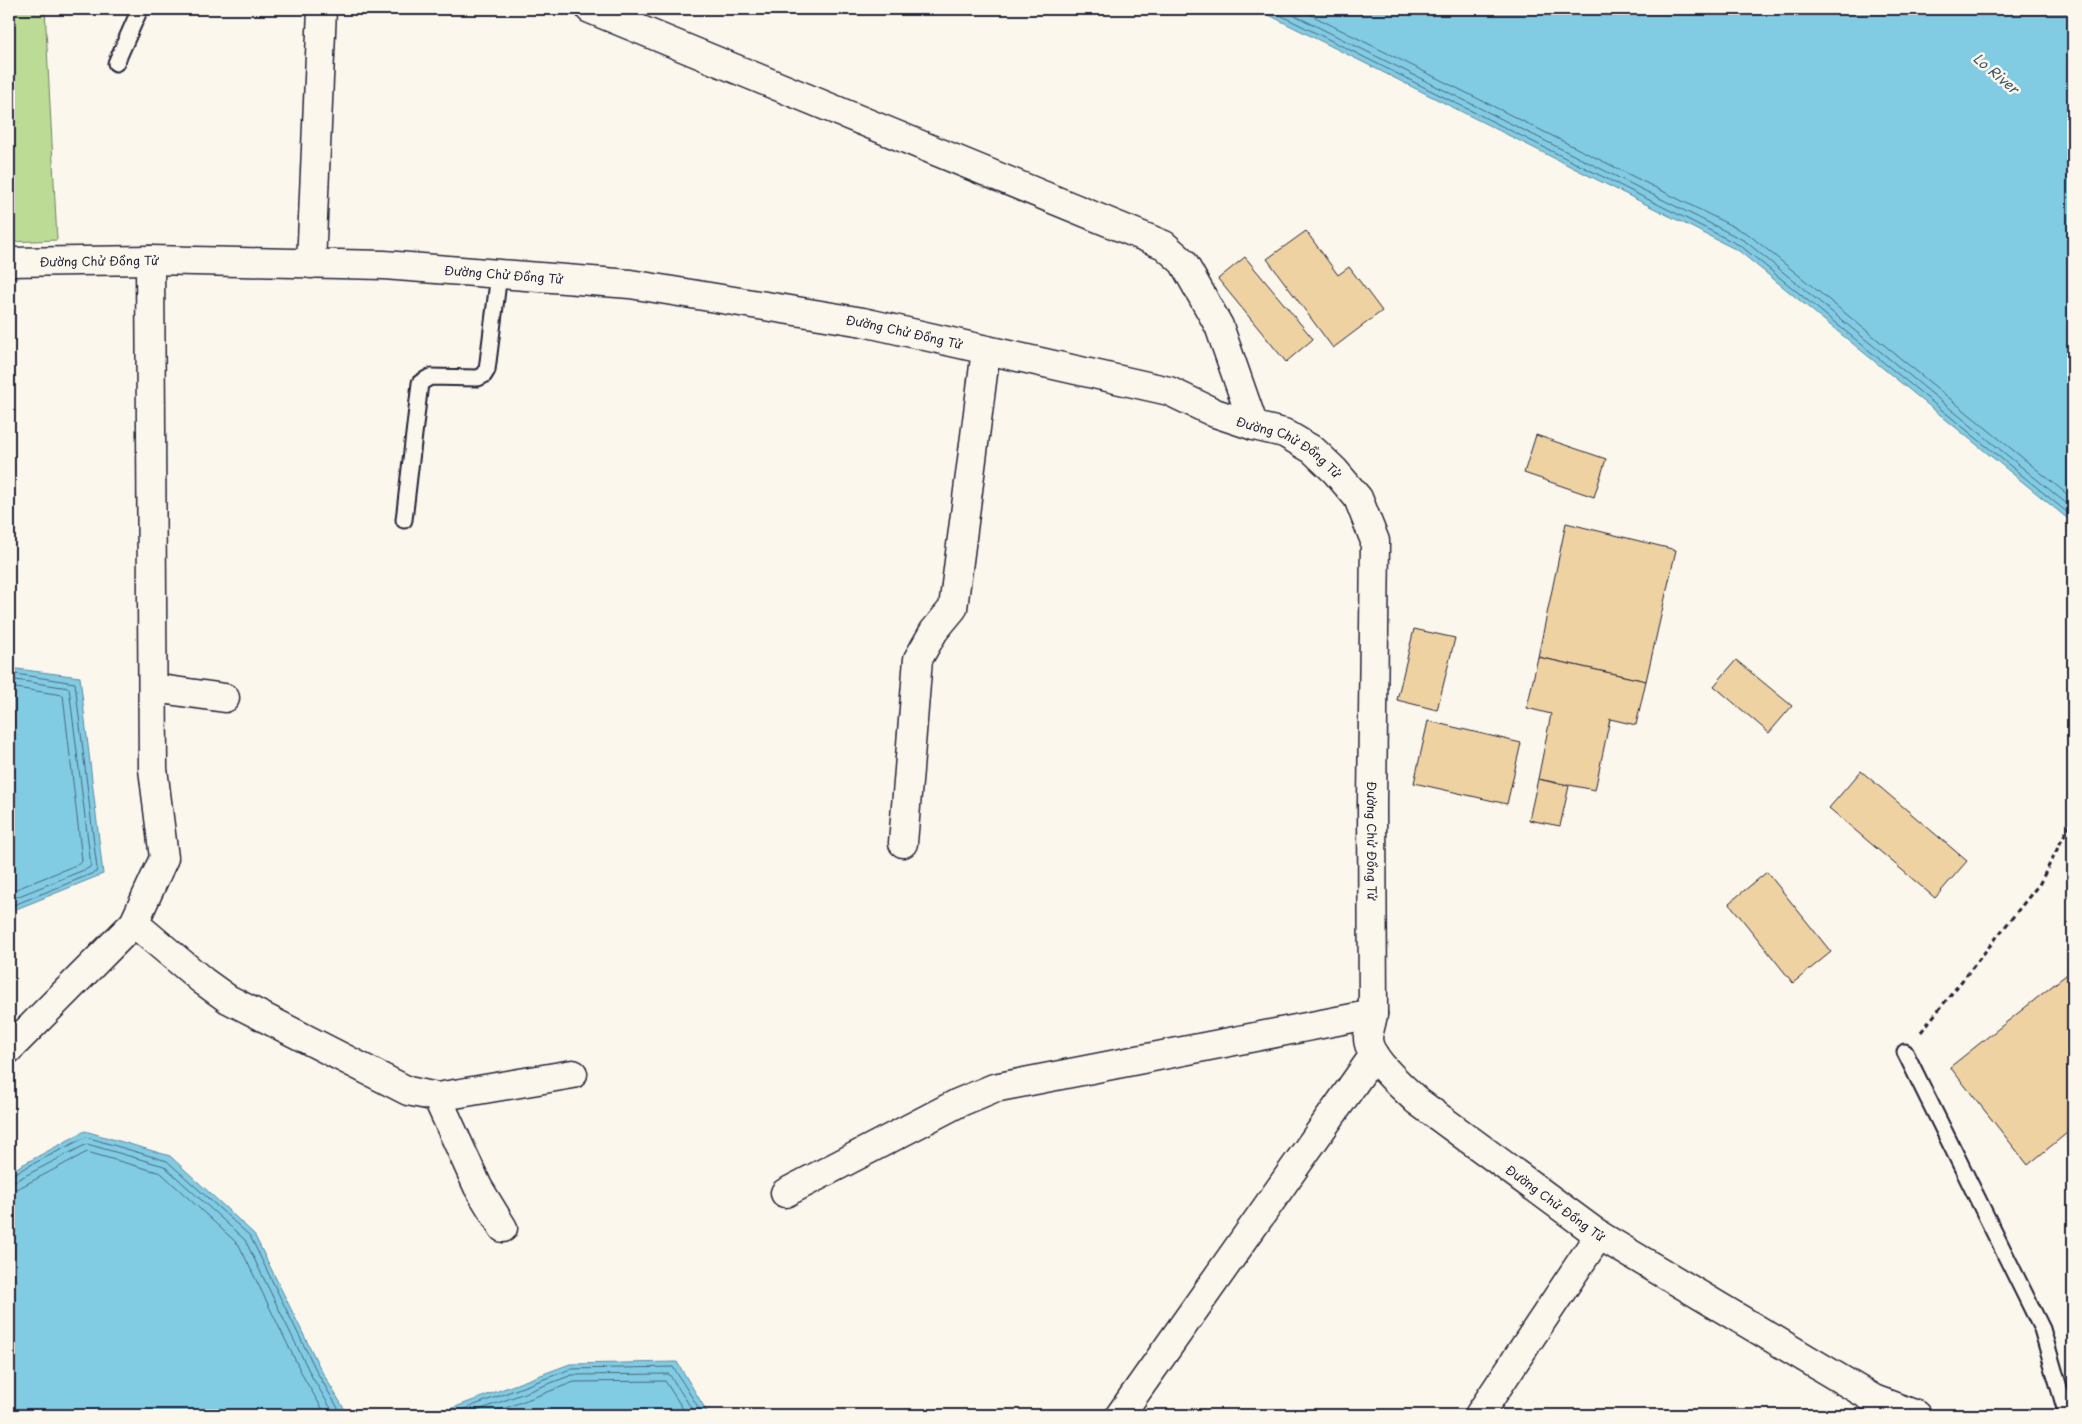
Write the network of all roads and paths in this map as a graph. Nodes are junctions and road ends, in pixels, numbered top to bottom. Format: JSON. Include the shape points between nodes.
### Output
{"nodes":[{"id":1,"x":140,"y":9,"type":"edge"},
{"id":2,"x":322,"y":9,"type":"edge"},
{"id":3,"x":590,"y":9,"type":"edge"},
{"id":4,"x":116,"y":63,"type":"dead end"},
{"id":5,"x":150,"y":260,"type":"junction"},
{"id":6,"x":9,"y":262,"type":"edge"},
{"id":7,"x":312,"y":264,"type":"junction"},
{"id":8,"x":499,"y":274,"type":"junction"},
{"id":9,"x":986,"y":350,"type":"junction"},
{"id":10,"x":1254,"y":426,"type":"junction"},
{"id":11,"x":404,"y":520,"type":"dead end"},
{"id":12,"x":153,"y":688,"type":"junction"},
{"id":13,"x":225,"y":698,"type":"dead end"},
{"id":14,"x":2073,"y":818,"type":"edge"},
{"id":15,"x":904,"y":843,"type":"dead end"},
{"id":16,"x":134,"y":923,"type":"junction"},
{"id":17,"x":1373,"y":1014,"type":"junction"},
{"id":18,"x":9,"y":1050,"type":"edge"},
{"id":19,"x":1905,"y":1052,"type":"joint"},
{"id":20,"x":1374,"y":1054,"type":"junction"},
{"id":21,"x":573,"y":1074,"type":"dead end"},
{"id":22,"x":437,"y":1098,"type":"junction"},
{"id":23,"x":785,"y":1193,"type":"dead end"},
{"id":24,"x":503,"y":1228,"type":"dead end"},
{"id":25,"x":1599,"y":1235,"type":"junction"},
{"id":26,"x":1120,"y":1415,"type":"edge"},
{"id":27,"x":1480,"y":1415,"type":"edge"},
{"id":28,"x":1917,"y":1415,"type":"edge"},
{"id":29,"x":2067,"y":1415,"type":"edge"}],
"edges":[{"from":1,"to":4,"type":"lane"},
{"from":2,"to":7,"type":"street"},
{"from":3,"to":10,"type":"street","via":[[1164,245],[1183,262],[1219,326]]},
{"from":5,"to":6,"type":"street","name":"Đường Chử Đồng Tử"},
{"from":5,"to":7,"type":"street","name":"Đường Chử Đồng Tử"},
{"from":5,"to":12,"type":"street"},
{"from":7,"to":8,"type":"street","name":"Đường Chử Đồng Tử"},
{"from":8,"to":9,"type":"street","name":"Đường Chử Đồng Tử","via":[[630,284],[863,322]]},
{"from":8,"to":11,"type":"lane","via":[[484,375],[478,378],[430,377],[420,383]]},
{"from":9,"to":10,"type":"street","name":"Đường Chử Đồng Tử","via":[[1169,391]]},
{"from":9,"to":15,"type":"street","via":[[953,608],[934,631],[918,659]]},
{"from":10,"to":17,"type":"street","name":"Đường Chử Đồng Tử","via":[[1284,433],[1313,450],[1358,498],[1376,541]]},
{"from":12,"to":13,"type":"street"},
{"from":12,"to":16,"type":"street","via":[[153,769],[164,858]]},
{"from":14,"to":19,"type":"path","via":[[2040,883]]},
{"from":16,"to":18,"type":"street"},
{"from":16,"to":22,"type":"street","via":[[228,999],[408,1091]]},
{"from":17,"to":20,"type":"street","name":"Đường Chử Đồng Tử","via":[[1368,1039]]},
{"from":17,"to":23,"type":"street","via":[[994,1088],[958,1103]]},
{"from":19,"to":29,"type":"lane","via":[[2042,1329]]},
{"from":20,"to":25,"type":"street","name":"Đường Chử Đồng Tử","via":[[1417,1101]]},
{"from":20,"to":26,"type":"street"},
{"from":21,"to":22,"type":"street"},
{"from":22,"to":24,"type":"street","via":[[478,1187]]},
{"from":25,"to":27,"type":"street"},
{"from":25,"to":28,"type":"street","name":"Đường Chử Đồng Tử","via":[[1874,1399]]}]}
